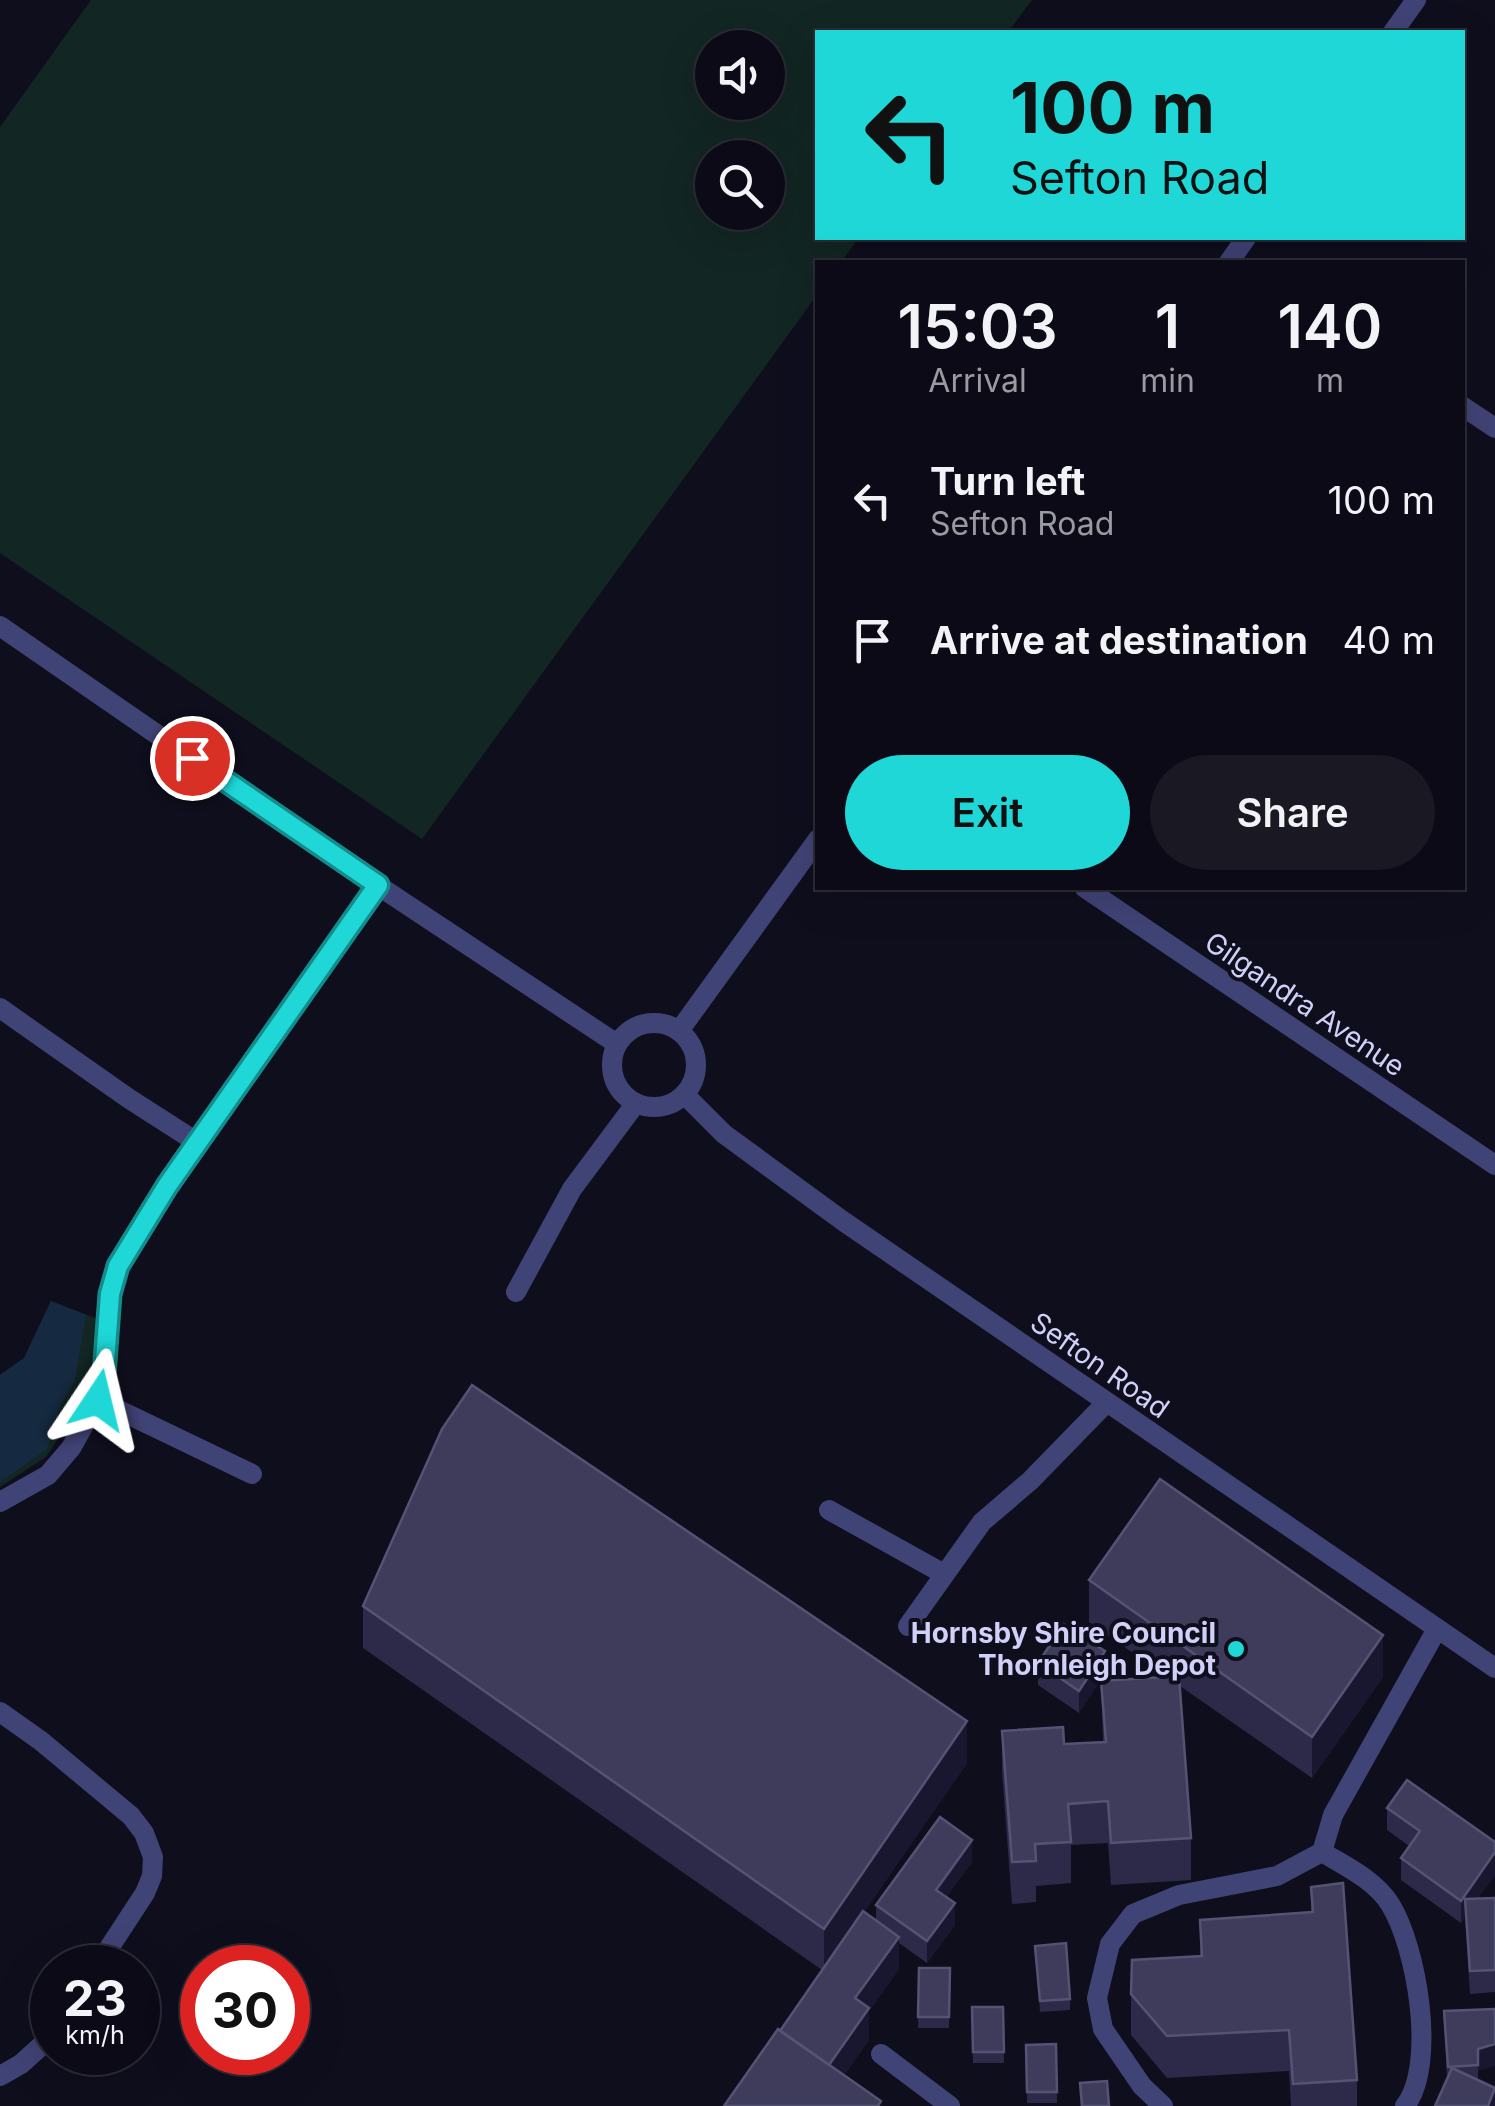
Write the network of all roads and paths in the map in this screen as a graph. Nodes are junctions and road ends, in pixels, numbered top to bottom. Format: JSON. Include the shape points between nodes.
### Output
{"nodes":[{"id":1,"x":1416,"y":0,"type":"edge"},
{"id":2,"x":1394,"y":30,"type":"edge"},
{"id":3,"x":1465,"y":408,"type":"edge"},
{"id":4,"x":1495,"y":428,"type":"edge"},
{"id":5,"x":0,"y":626,"type":"edge"},
{"id":6,"x":815,"y":843,"type":"edge"},
{"id":7,"x":378,"y":885,"type":"junction"},
{"id":8,"x":1088,"y":890,"type":"edge"},
{"id":9,"x":0,"y":1008,"type":"edge"},
{"id":10,"x":680,"y":1031,"type":"junction"},
{"id":11,"x":617,"y":1044,"type":"junction"},
{"id":12,"x":684,"y":1094,"type":"junction"},
{"id":13,"x":636,"y":1104,"type":"junction"},
{"id":14,"x":198,"y":1142,"type":"junction"},
{"id":15,"x":1495,"y":1165,"type":"edge"},
{"id":16,"x":516,"y":1292,"type":"dead end"},
{"id":17,"x":98,"y":1400,"type":"junction"},
{"id":18,"x":1106,"y":1403,"type":"junction"},
{"id":19,"x":252,"y":1474,"type":"dead end"},
{"id":20,"x":0,"y":1502,"type":"edge"},
{"id":21,"x":828,"y":1510,"type":"dead end"},
{"id":22,"x":944,"y":1574,"type":"junction"},
{"id":23,"x":908,"y":1626,"type":"dead end"},
{"id":24,"x":1438,"y":1628,"type":"junction"},
{"id":25,"x":1495,"y":1668,"type":"edge"},
{"id":26,"x":0,"y":1712,"type":"edge"},
{"id":27,"x":1322,"y":1852,"type":"junction"},
{"id":28,"x":111,"y":1945,"type":"edge"},
{"id":29,"x":881,"y":2054,"type":"dead end"},
{"id":30,"x":30,"y":2057,"type":"edge"},
{"id":31,"x":0,"y":2076,"type":"edge"},
{"id":32,"x":950,"y":2106,"type":"edge"},
{"id":33,"x":1163,"y":2106,"type":"edge"},
{"id":34,"x":1405,"y":2106,"type":"edge"}],
"edges":[{"from":1,"to":2,"type":"street"},
{"from":3,"to":4,"type":"street"},
{"from":5,"to":7,"type":"street"},
{"from":6,"to":10,"type":"street"},
{"from":7,"to":11,"type":"street"},
{"from":7,"to":14,"type":"street"},
{"from":8,"to":15,"type":"street","name":"Gilgandra Avenue"},
{"from":9,"to":14,"type":"street"},
{"from":10,"to":11,"type":"street","via":[[645,1024]]},
{"from":10,"to":12,"type":"street","via":[[696,1061]]},
{"from":11,"to":13,"type":"street","via":[[614,1078]]},
{"from":12,"to":13,"type":"street","via":[[654,1108]]},
{"from":12,"to":18,"type":"street","name":"Sefton Road","via":[[724,1134],[814,1200]]},
{"from":13,"to":16,"type":"street","via":[[572,1189]]},
{"from":14,"to":17,"type":"street","via":[[118,1266]]},
{"from":17,"to":19,"type":"street"},
{"from":17,"to":20,"type":"street","via":[[62,1461]]},
{"from":18,"to":22,"type":"street","via":[[982,1522]]},
{"from":18,"to":24,"type":"street","name":"Sefton Road"},
{"from":21,"to":22,"type":"street"},
{"from":22,"to":23,"type":"street"},
{"from":24,"to":25,"type":"street","name":"Sefton Road"},
{"from":24,"to":27,"type":"street","via":[[1332,1815]]},
{"from":26,"to":28,"type":"street","via":[[144,1833],[152,1876]]},
{"from":27,"to":33,"type":"street","via":[[1277,1876],[1178,1896],[1133,1914],[1110,1944],[1097,1998],[1103,2030]]},
{"from":27,"to":34,"type":"street","via":[[1388,1902],[1405,1937],[1422,2054]]},
{"from":29,"to":32,"type":"street"},
{"from":30,"to":31,"type":"street"}]}
